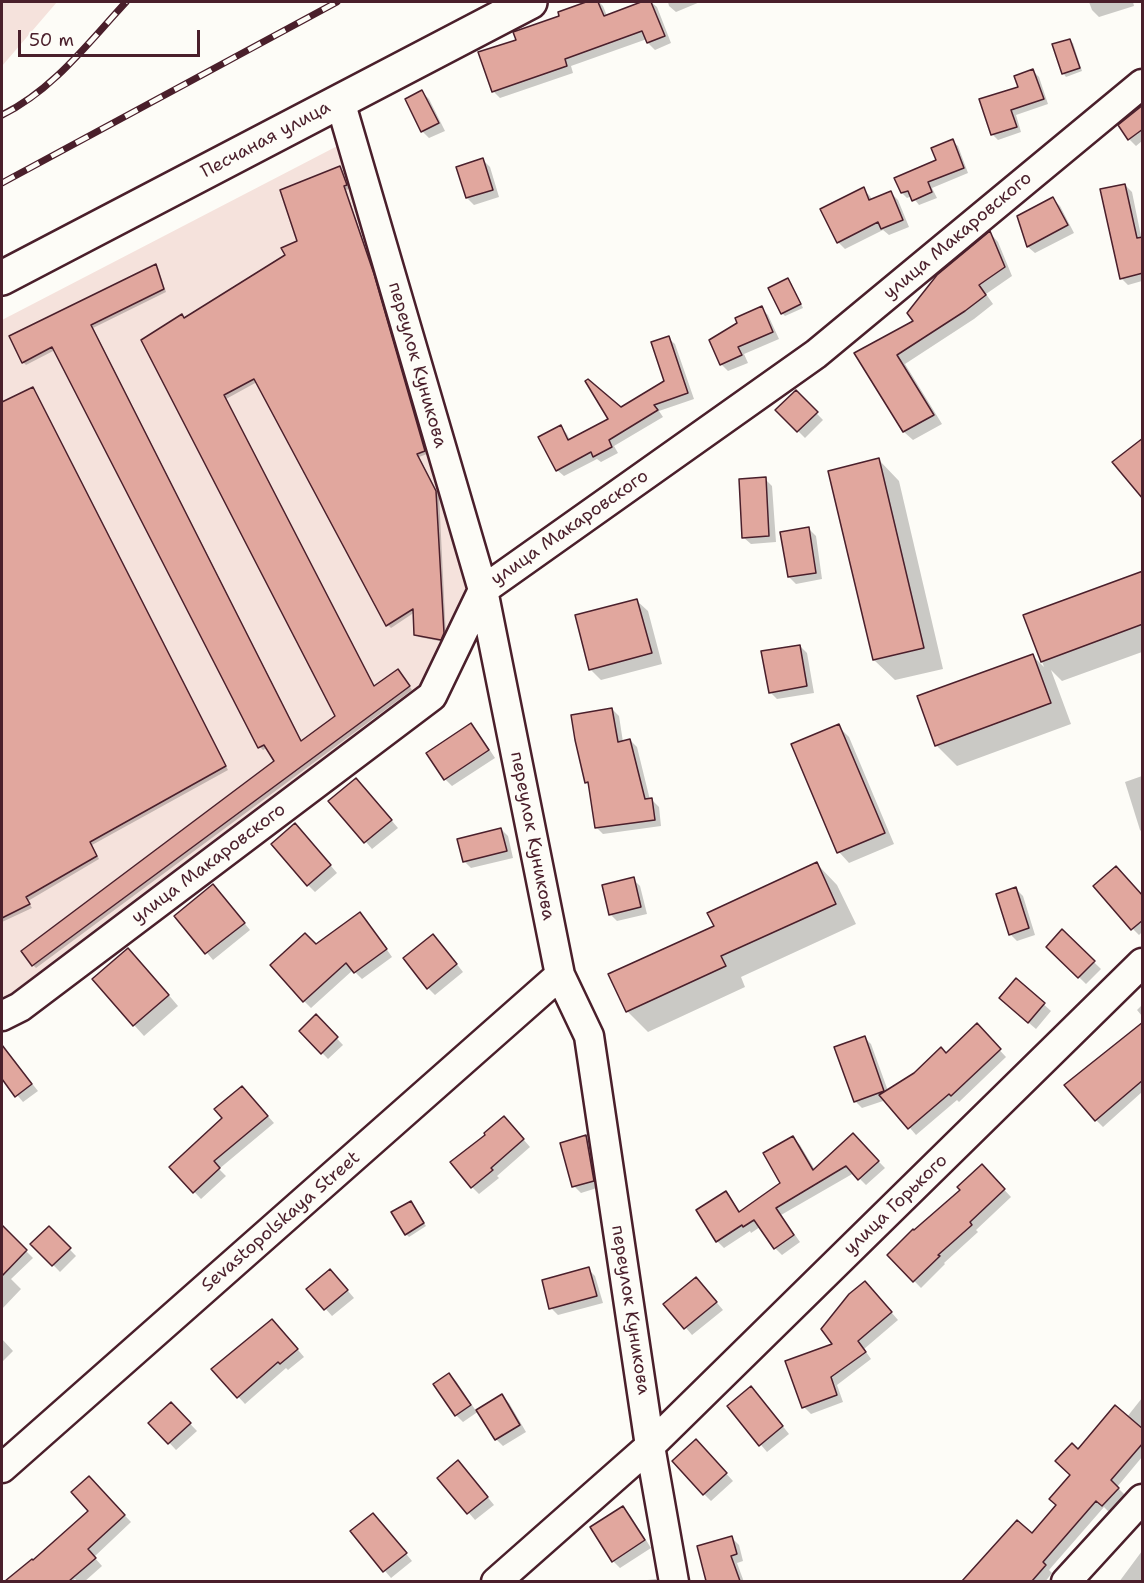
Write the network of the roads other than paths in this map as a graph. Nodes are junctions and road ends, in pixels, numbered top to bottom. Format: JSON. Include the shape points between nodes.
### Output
{"nodes":[{"id":1,"x":530,"y":2,"type":"edge"},
{"id":2,"x":1143,"y":84,"type":"edge"},
{"id":3,"x":340,"y":101,"type":"junction"},
{"id":4,"x":2,"y":278,"type":"edge"},
{"id":5,"x":483,"y":590,"type":"junction"},
{"id":6,"x":1143,"y":963,"type":"edge"},
{"id":7,"x":560,"y":975,"type":"junction"},
{"id":8,"x":2,"y":1016,"type":"edge"},
{"id":9,"x":650,"y":1446,"type":"junction"},
{"id":10,"x":2,"y":1468,"type":"edge"},
{"id":11,"x":1143,"y":1499,"type":"edge"},
{"id":12,"x":496,"y":1581,"type":"edge"},
{"id":13,"x":674,"y":1581,"type":"edge"},
{"id":14,"x":1066,"y":1581,"type":"edge"}],
"edges":[{"from":1,"to":3,"type":"street","name":"Песчаная улица"},
{"from":2,"to":5,"type":"street","name":"улица Макаровского","via":[[816,354]]},
{"from":3,"to":4,"type":"street","name":"Песчаная улица"},
{"from":3,"to":5,"type":"street","name":"переулок Куникова"},
{"from":5,"to":7,"type":"street","name":"переулок Куникова"},
{"from":5,"to":8,"type":"street","name":"улица Макаровского","via":[[432,696],[20,1007]]},
{"from":6,"to":9,"type":"street","name":"улица Горького"},
{"from":7,"to":9,"type":"street","name":"переулок Куникова","via":[[589,1036]]},
{"from":7,"to":10,"type":"street","name":"Sevastopolskaya Street"},
{"from":9,"to":12,"type":"street","name":"улица Горького"},
{"from":9,"to":13,"type":"street","name":"переулок Куникова"},
{"from":11,"to":14,"type":"street"}]}
